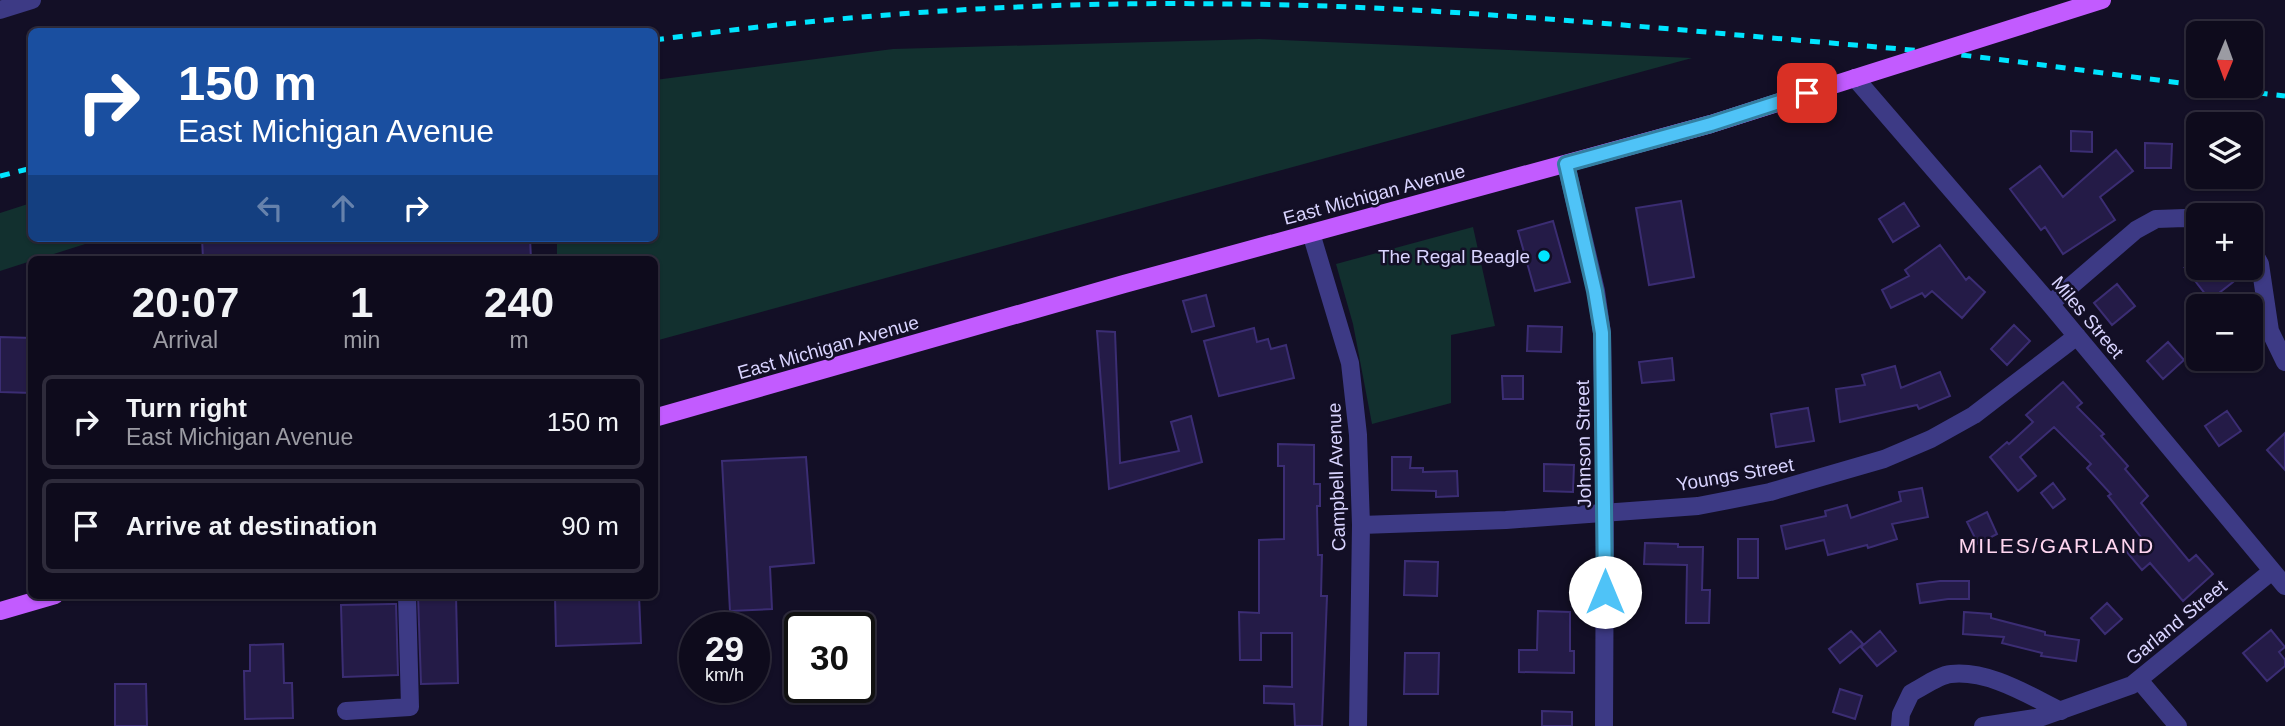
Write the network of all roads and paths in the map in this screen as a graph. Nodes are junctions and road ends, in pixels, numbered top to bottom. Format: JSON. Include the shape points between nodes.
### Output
{"nodes":[{"id":1,"x":32,"y":0,"type":"edge"},
{"id":2,"x":2102,"y":0,"type":"edge"},
{"id":3,"x":0,"y":10,"type":"edge"},
{"id":4,"x":1855,"y":78,"type":"junction"},
{"id":5,"x":1566,"y":164,"type":"junction"},
{"id":6,"x":2186,"y":218,"type":"edge"},
{"id":7,"x":1311,"y":233,"type":"junction"},
{"id":8,"x":2262,"y":280,"type":"edge"},
{"id":9,"x":2050,"y":304,"type":"junction"},
{"id":10,"x":2077,"y":336,"type":"junction"},
{"id":11,"x":2285,"y":362,"type":"edge"},
{"id":12,"x":658,"y":417,"type":"edge"},
{"id":13,"x":1605,"y":511,"type":"junction"},
{"id":14,"x":1361,"y":525,"type":"junction"},
{"id":15,"x":2272,"y":571,"type":"junction"},
{"id":16,"x":2285,"y":586,"type":"edge"},
{"id":17,"x":41,"y":599,"type":"edge"},
{"id":18,"x":407,"y":599,"type":"edge"},
{"id":19,"x":0,"y":611,"type":"edge"},
{"id":20,"x":2139,"y":680,"type":"junction"},
{"id":21,"x":346,"y":711,"type":"dead end"},
{"id":22,"x":2061,"y":711,"type":"junction"},
{"id":23,"x":2043,"y":721,"type":"edge"},
{"id":24,"x":1358,"y":726,"type":"edge"},
{"id":25,"x":1604,"y":726,"type":"edge"},
{"id":26,"x":1900,"y":726,"type":"edge"},
{"id":27,"x":1983,"y":726,"type":"edge"},
{"id":28,"x":2178,"y":726,"type":"edge"}],
"edges":[{"from":1,"to":3,"type":"street"},
{"from":2,"to":4,"type":"main road","name":"East Michigan Avenue","bridge":true},
{"from":4,"to":5,"type":"main road","name":"East Michigan Avenue"},
{"from":4,"to":9,"type":"street","name":"Miles Street"},
{"from":5,"to":7,"type":"main road","name":"East Michigan Avenue"},
{"from":5,"to":13,"type":"street","name":"Johnson Street","via":[[1602,333]]},
{"from":6,"to":9,"type":"street","via":[[2156,219],[2136,230]]},
{"from":7,"to":12,"type":"main road","name":"East Michigan Avenue"},
{"from":7,"to":14,"type":"street","name":"Campbell Avenue","via":[[1350,363]]},
{"from":8,"to":11,"type":"street","via":[[2270,331]]},
{"from":9,"to":10,"type":"street","name":"Miles Street"},
{"from":10,"to":13,"type":"street","name":"Youngs Street","via":[[1974,415],[1884,459],[1770,492],[1698,506]]},
{"from":10,"to":15,"type":"street","name":"Miles Street"},
{"from":13,"to":14,"type":"street","name":"Youngs Street"},
{"from":13,"to":25,"type":"street","name":"Johnson Street"},
{"from":14,"to":24,"type":"street","name":"Campbell Avenue"},
{"from":15,"to":16,"type":"street","name":"Miles Street"},
{"from":15,"to":20,"type":"street","name":"Garland Street"},
{"from":17,"to":19,"type":"main road"},
{"from":18,"to":21,"type":"street","via":[[410,707]]},
{"from":20,"to":22,"type":"street","name":"Garland Street"},
{"from":20,"to":28,"type":"street"},
{"from":22,"to":23,"type":"street","name":"Garland Street"},
{"from":22,"to":26,"type":"street","via":[[2009,686],[1950,674],[1911,693]]},
{"from":23,"to":27,"type":"street","name":"Garland Street"}]}
